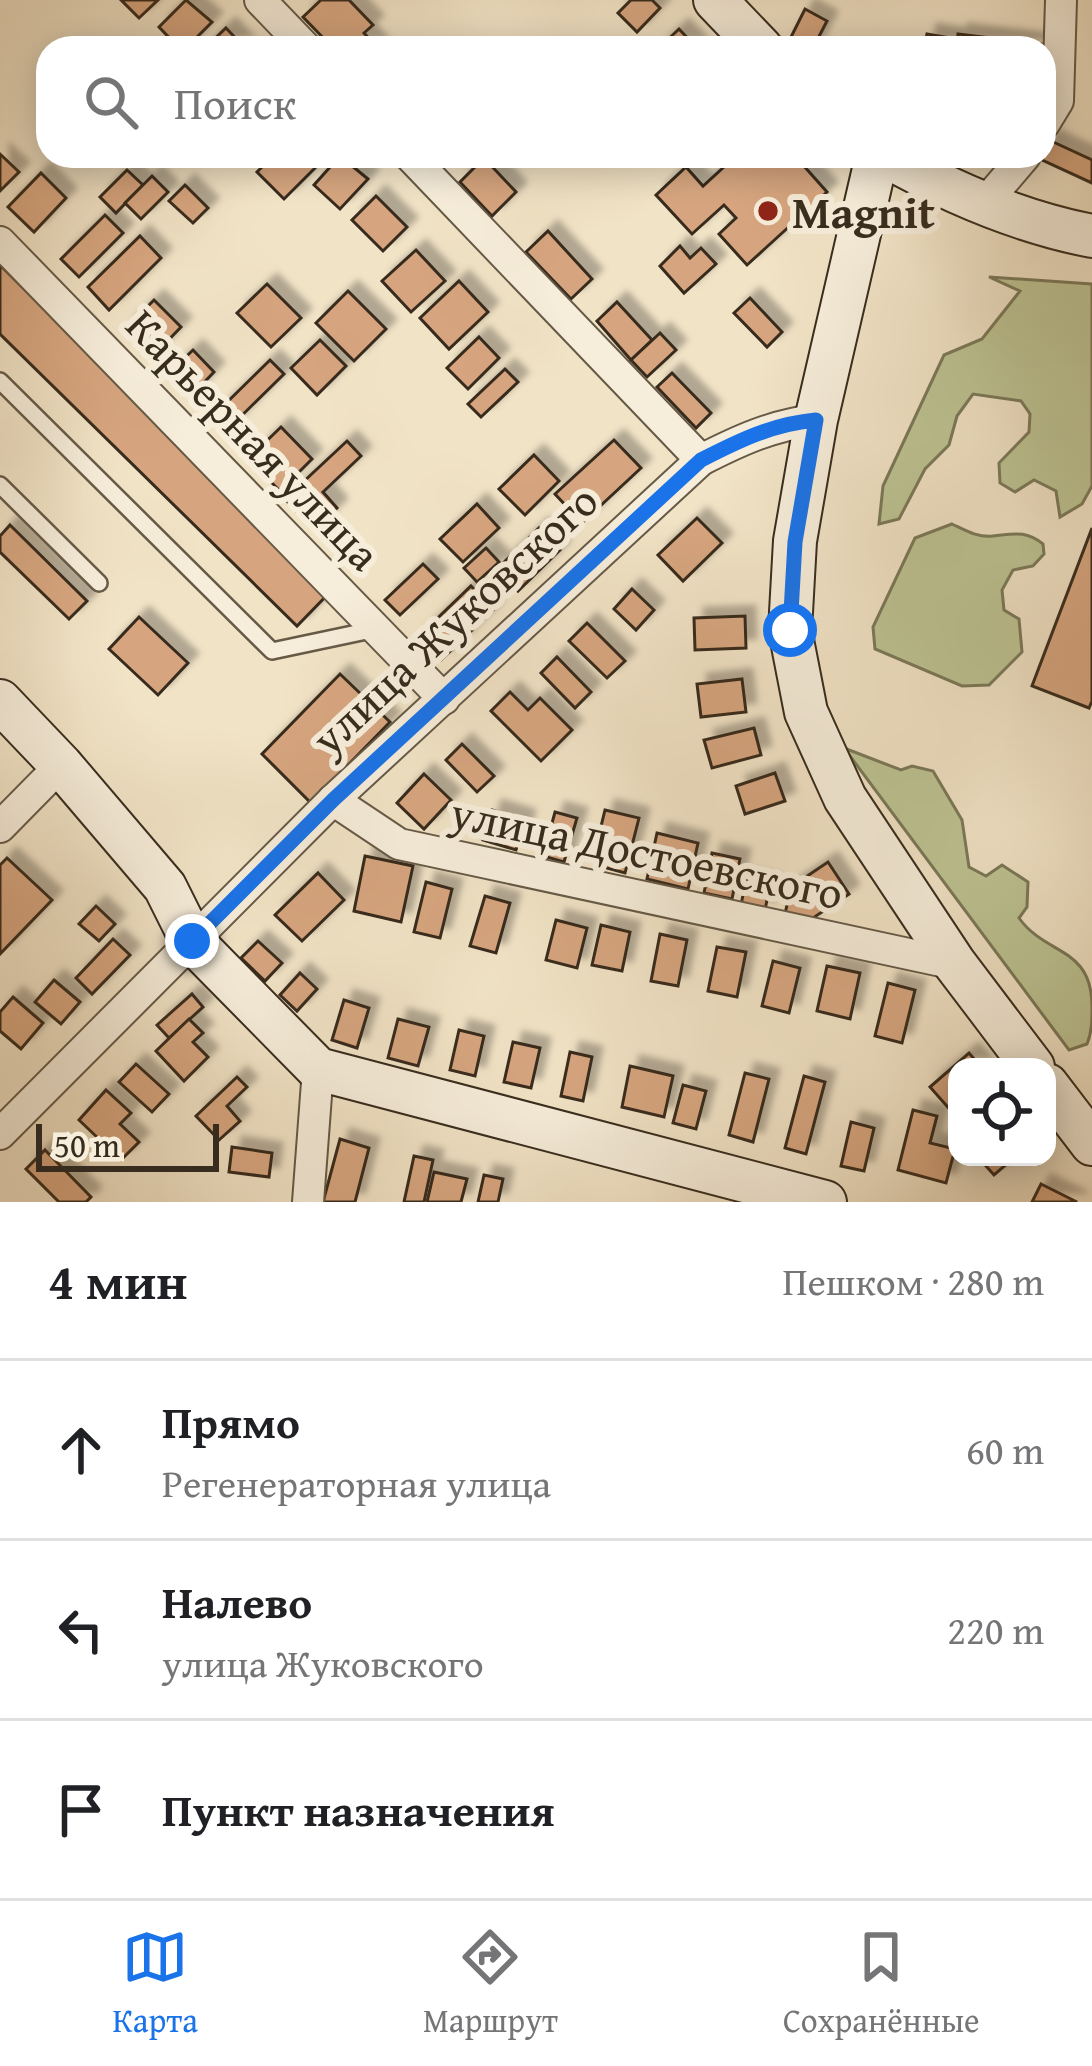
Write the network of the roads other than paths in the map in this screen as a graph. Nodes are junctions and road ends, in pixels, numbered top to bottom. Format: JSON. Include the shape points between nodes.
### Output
{"nodes":[{"id":1,"x":260,"y":0,"type":"edge"},
{"id":2,"x":716,"y":0,"type":"edge"},
{"id":3,"x":1061,"y":0,"type":"edge"},
{"id":4,"x":294,"y":36,"type":"edge"},
{"id":5,"x":750,"y":36,"type":"edge"},
{"id":6,"x":1056,"y":103,"type":"edge"},
{"id":7,"x":421,"y":168,"type":"edge"},
{"id":8,"x":874,"y":168,"type":"edge"},
{"id":9,"x":908,"y":168,"type":"edge"},
{"id":10,"x":1015,"y":168,"type":"edge"},
{"id":11,"x":985,"y":203,"type":"junction"},
{"id":12,"x":1092,"y":236,"type":"edge"},
{"id":13,"x":0,"y":242,"type":"edge"},
{"id":14,"x":0,"y":381,"type":"edge"},
{"id":15,"x":816,"y":420,"type":"junction"},
{"id":16,"x":701,"y":460,"type":"junction"},
{"id":17,"x":0,"y":485,"type":"edge"},
{"id":18,"x":99,"y":583,"type":"dead end"},
{"id":19,"x":376,"y":629,"type":"junction"},
{"id":20,"x":444,"y":699,"type":"junction"},
{"id":21,"x":0,"y":701,"type":"edge"},
{"id":22,"x":61,"y":765,"type":"junction"},
{"id":23,"x":333,"y":800,"type":"junction"},
{"id":24,"x":0,"y":827,"type":"edge"},
{"id":25,"x":192,"y":941,"type":"junction"},
{"id":26,"x":955,"y":964,"type":"junction"},
{"id":27,"x":1027,"y":1058,"type":"edge"},
{"id":28,"x":318,"y":1069,"type":"junction"},
{"id":29,"x":1056,"y":1097,"type":"edge"},
{"id":30,"x":0,"y":1134,"type":"edge"},
{"id":31,"x":1092,"y":1144,"type":"edge"},
{"id":32,"x":308,"y":1202,"type":"edge"},
{"id":33,"x":825,"y":1202,"type":"edge"}],
"edges":[{"from":1,"to":4,"type":"street"},
{"from":2,"to":5,"type":"street"},
{"from":3,"to":6,"type":"street"},
{"from":7,"to":16,"type":"street"},
{"from":8,"to":15,"type":"street"},
{"from":9,"to":11,"type":"street"},
{"from":10,"to":11,"type":"street"},
{"from":11,"to":12,"type":"street"},
{"from":13,"to":19,"type":"street","name":"Карьерная улица"},
{"from":14,"to":19,"type":"lane","via":[[272,651]]},
{"from":15,"to":16,"type":"street","name":"улица Жуковского","via":[[751,434]]},
{"from":15,"to":26,"type":"street","via":[[790,630],[806,712],[845,798]]},
{"from":16,"to":20,"type":"street","name":"улица Жуковского"},
{"from":17,"to":18,"type":"lane"},
{"from":19,"to":20,"type":"street","name":"Карьерная улица"},
{"from":20,"to":23,"type":"street","name":"улица Жуковского"},
{"from":21,"to":22,"type":"street"},
{"from":22,"to":24,"type":"street"},
{"from":22,"to":25,"type":"street","via":[[165,887]]},
{"from":23,"to":25,"type":"street","name":"улица Жуковского"},
{"from":23,"to":26,"type":"street","name":"улица Достоевского","via":[[399,844]]},
{"from":25,"to":28,"type":"street"},
{"from":25,"to":30,"type":"street","name":"улица Жуковского"},
{"from":26,"to":27,"type":"street"},
{"from":28,"to":32,"type":"street"},
{"from":28,"to":33,"type":"street"},
{"from":29,"to":31,"type":"street"}]}
